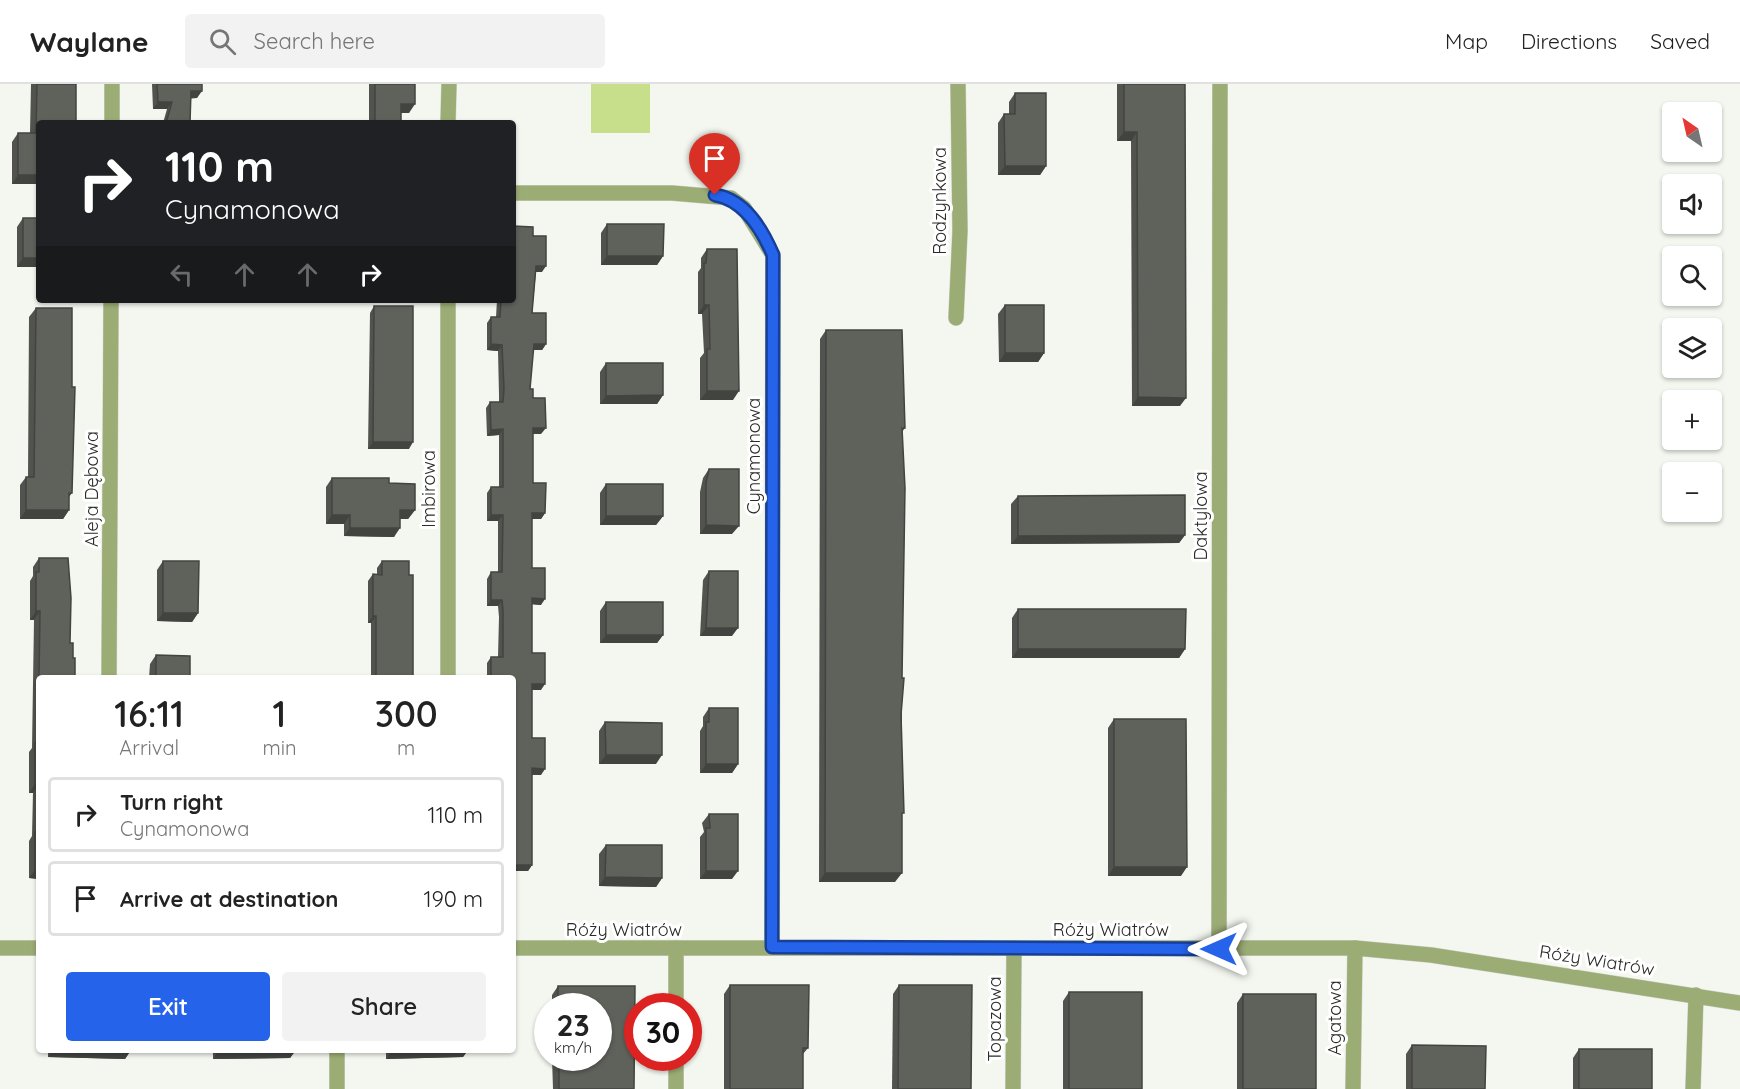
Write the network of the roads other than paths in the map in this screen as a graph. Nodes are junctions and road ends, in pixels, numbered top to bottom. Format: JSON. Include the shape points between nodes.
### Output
{"nodes":[{"id":1,"x":112,"y":84,"type":"edge"},
{"id":2,"x":448,"y":84,"type":"edge"},
{"id":3,"x":958,"y":84,"type":"edge"},
{"id":4,"x":1220,"y":84,"type":"edge"},
{"id":5,"x":112,"y":120,"type":"edge"},
{"id":6,"x":448,"y":120,"type":"edge"},
{"id":7,"x":516,"y":193,"type":"edge"},
{"id":8,"x":111,"y":303,"type":"edge"},
{"id":9,"x":448,"y":303,"type":"edge"},
{"id":10,"x":956,"y":318,"type":"dead end"},
{"id":11,"x":109,"y":675,"type":"edge"},
{"id":12,"x":448,"y":675,"type":"edge"},
{"id":13,"x":772,"y":947,"type":"junction"},
{"id":14,"x":0,"y":948,"type":"edge"},
{"id":15,"x":36,"y":948,"type":"edge"},
{"id":16,"x":516,"y":948,"type":"edge"},
{"id":17,"x":676,"y":948,"type":"junction"},
{"id":18,"x":1014,"y":948,"type":"junction"},
{"id":19,"x":1355,"y":948,"type":"junction"},
{"id":20,"x":1219,"y":949,"type":"junction"},
{"id":21,"x":676,"y":993,"type":"edge"},
{"id":22,"x":1696,"y":995,"type":"junction"},
{"id":23,"x":1740,"y":1003,"type":"edge"},
{"id":24,"x":337,"y":1053,"type":"edge"},
{"id":25,"x":676,"y":1071,"type":"edge"},
{"id":26,"x":337,"y":1089,"type":"edge"},
{"id":27,"x":676,"y":1089,"type":"edge"},
{"id":28,"x":1013,"y":1089,"type":"edge"},
{"id":29,"x":1353,"y":1089,"type":"edge"},
{"id":30,"x":1693,"y":1089,"type":"edge"}],
"edges":[{"from":1,"to":5,"type":"street"},
{"from":2,"to":6,"type":"street"},
{"from":3,"to":10,"type":"street","name":"Rodzynkowa","via":[[960,231]]},
{"from":4,"to":20,"type":"street","name":"Daktylowa"},
{"from":7,"to":13,"type":"street","name":"Cynamonowa","via":[[672,193],[731,198],[744,208],[773,255]]},
{"from":8,"to":11,"type":"street","name":"Aleja Dębowa"},
{"from":9,"to":12,"type":"street","name":"Imbirowa"},
{"from":13,"to":17,"type":"street","name":"Róży Wiatrów"},
{"from":13,"to":18,"type":"street","name":"Róży Wiatrów"},
{"from":14,"to":15,"type":"street"},
{"from":16,"to":17,"type":"street","name":"Róży Wiatrów"},
{"from":17,"to":21,"type":"street"},
{"from":18,"to":20,"type":"street","name":"Róży Wiatrów"},
{"from":18,"to":28,"type":"street","name":"Topazowa"},
{"from":19,"to":20,"type":"street","name":"Róży Wiatrów"},
{"from":19,"to":22,"type":"street","name":"Róży Wiatrów","via":[[1431,955]]},
{"from":19,"to":29,"type":"street","name":"Agatowa"},
{"from":22,"to":23,"type":"street","name":"Róży Wiatrów"},
{"from":22,"to":30,"type":"street"},
{"from":24,"to":26,"type":"street"},
{"from":25,"to":27,"type":"street"}]}
